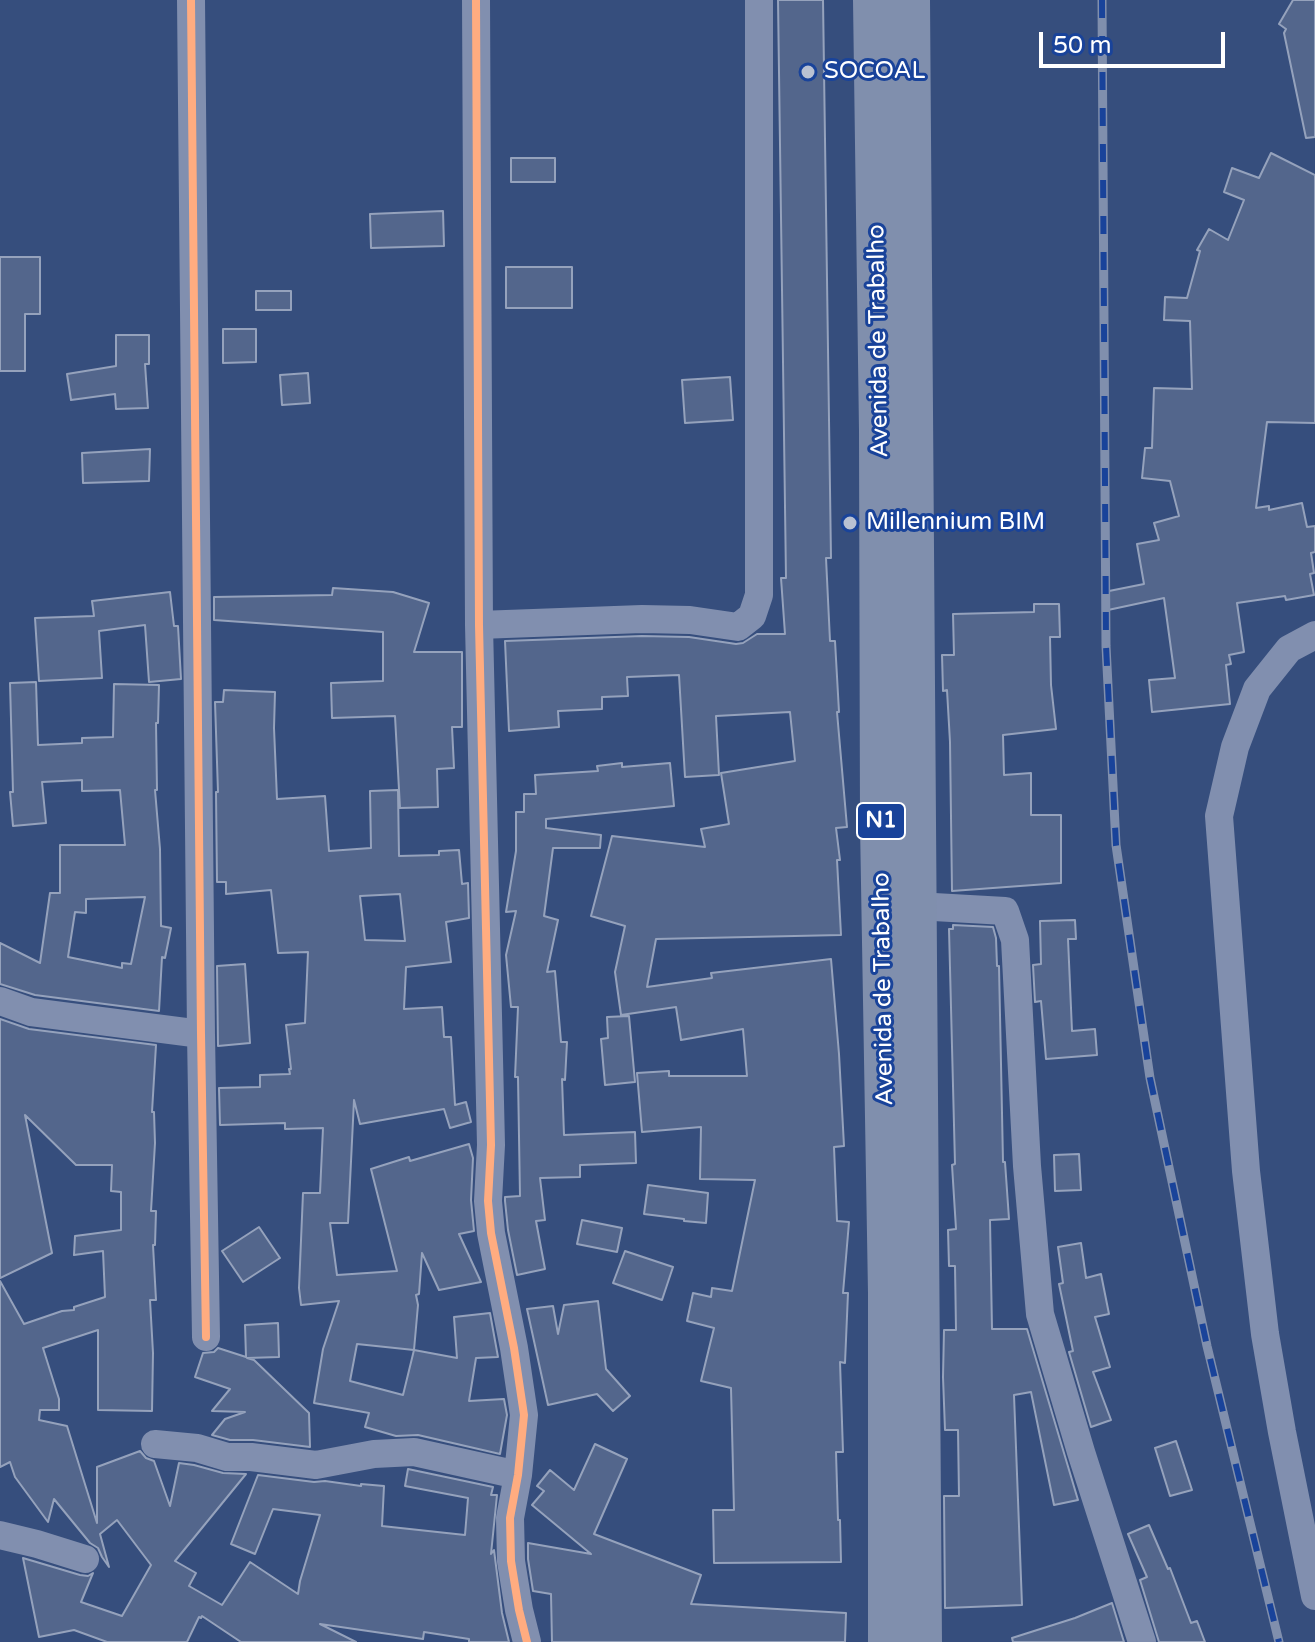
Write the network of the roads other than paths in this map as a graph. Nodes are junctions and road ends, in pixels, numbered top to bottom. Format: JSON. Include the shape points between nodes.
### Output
{"nodes":[{"id":1,"x":191,"y":0,"type":"edge"},
{"id":2,"x":476,"y":0,"type":"edge"},
{"id":3,"x":759,"y":0,"type":"edge"},
{"id":4,"x":874,"y":0,"type":"edge"},
{"id":5,"x":909,"y":0,"type":"edge"},
{"id":6,"x":893,"y":148,"type":"junction"},
{"id":7,"x":897,"y":571,"type":"junction"},
{"id":8,"x":479,"y":625,"type":"junction"},
{"id":9,"x":1315,"y":635,"type":"edge"},
{"id":10,"x":916,"y":906,"type":"junction"},
{"id":11,"x":0,"y":1001,"type":"edge"},
{"id":12,"x":201,"y":1034,"type":"junction"},
{"id":13,"x":206,"y":1337,"type":"dead end"},
{"id":14,"x":904,"y":1340,"type":"junction"},
{"id":15,"x":155,"y":1444,"type":"dead end"},
{"id":16,"x":518,"y":1475,"type":"junction"},
{"id":17,"x":0,"y":1535,"type":"edge"},
{"id":18,"x":85,"y":1559,"type":"dead end"},
{"id":19,"x":1315,"y":1596,"type":"edge"},
{"id":20,"x":527,"y":1642,"type":"edge"},
{"id":21,"x":889,"y":1642,"type":"edge"},
{"id":22,"x":921,"y":1642,"type":"edge"},
{"id":23,"x":1142,"y":1642,"type":"edge"}],
"edges":[{"from":1,"to":12,"type":"street"},
{"from":2,"to":8,"type":"street"},
{"from":3,"to":8,"type":"street","via":[[759,595],[752,616],[738,627],[642,619]]},
{"from":4,"to":6,"type":"highway","name":"Avenida de Trabalho","number":"N1"},
{"from":5,"to":6,"type":"highway","name":"Avenida de Trabalho","number":"N1"},
{"from":6,"to":7,"type":"highway","name":"Avenida de Trabalho","number":"N1"},
{"from":7,"to":10,"type":"highway","name":"Avenida de Trabalho","number":"N1"},
{"from":7,"to":14,"type":"highway","name":"Avenida de Trabalho","number":"N1","via":[[881,825]]},
{"from":8,"to":16,"type":"street","via":[[488,1201],[524,1415]]},
{"from":9,"to":19,"type":"street","via":[[1289,649],[1257,689],[1235,747],[1219,816],[1246,1171],[1265,1334]]},
{"from":10,"to":14,"type":"highway","name":"Avenida de Trabalho","number":"N1"},
{"from":10,"to":23,"type":"street","via":[[1005,911],[1015,940],[1040,1314]]},
{"from":11,"to":12,"type":"street","via":[[31,1012]]},
{"from":12,"to":13,"type":"street"},
{"from":14,"to":21,"type":"highway","name":"Avenida de Trabalho","number":"N1"},
{"from":14,"to":22,"type":"highway","name":"Avenida de Trabalho","number":"N1"},
{"from":15,"to":16,"type":"street","via":[[316,1465],[414,1452]]},
{"from":16,"to":20,"type":"street","via":[[510,1518],[511,1561]]},
{"from":17,"to":18,"type":"street"}]}
